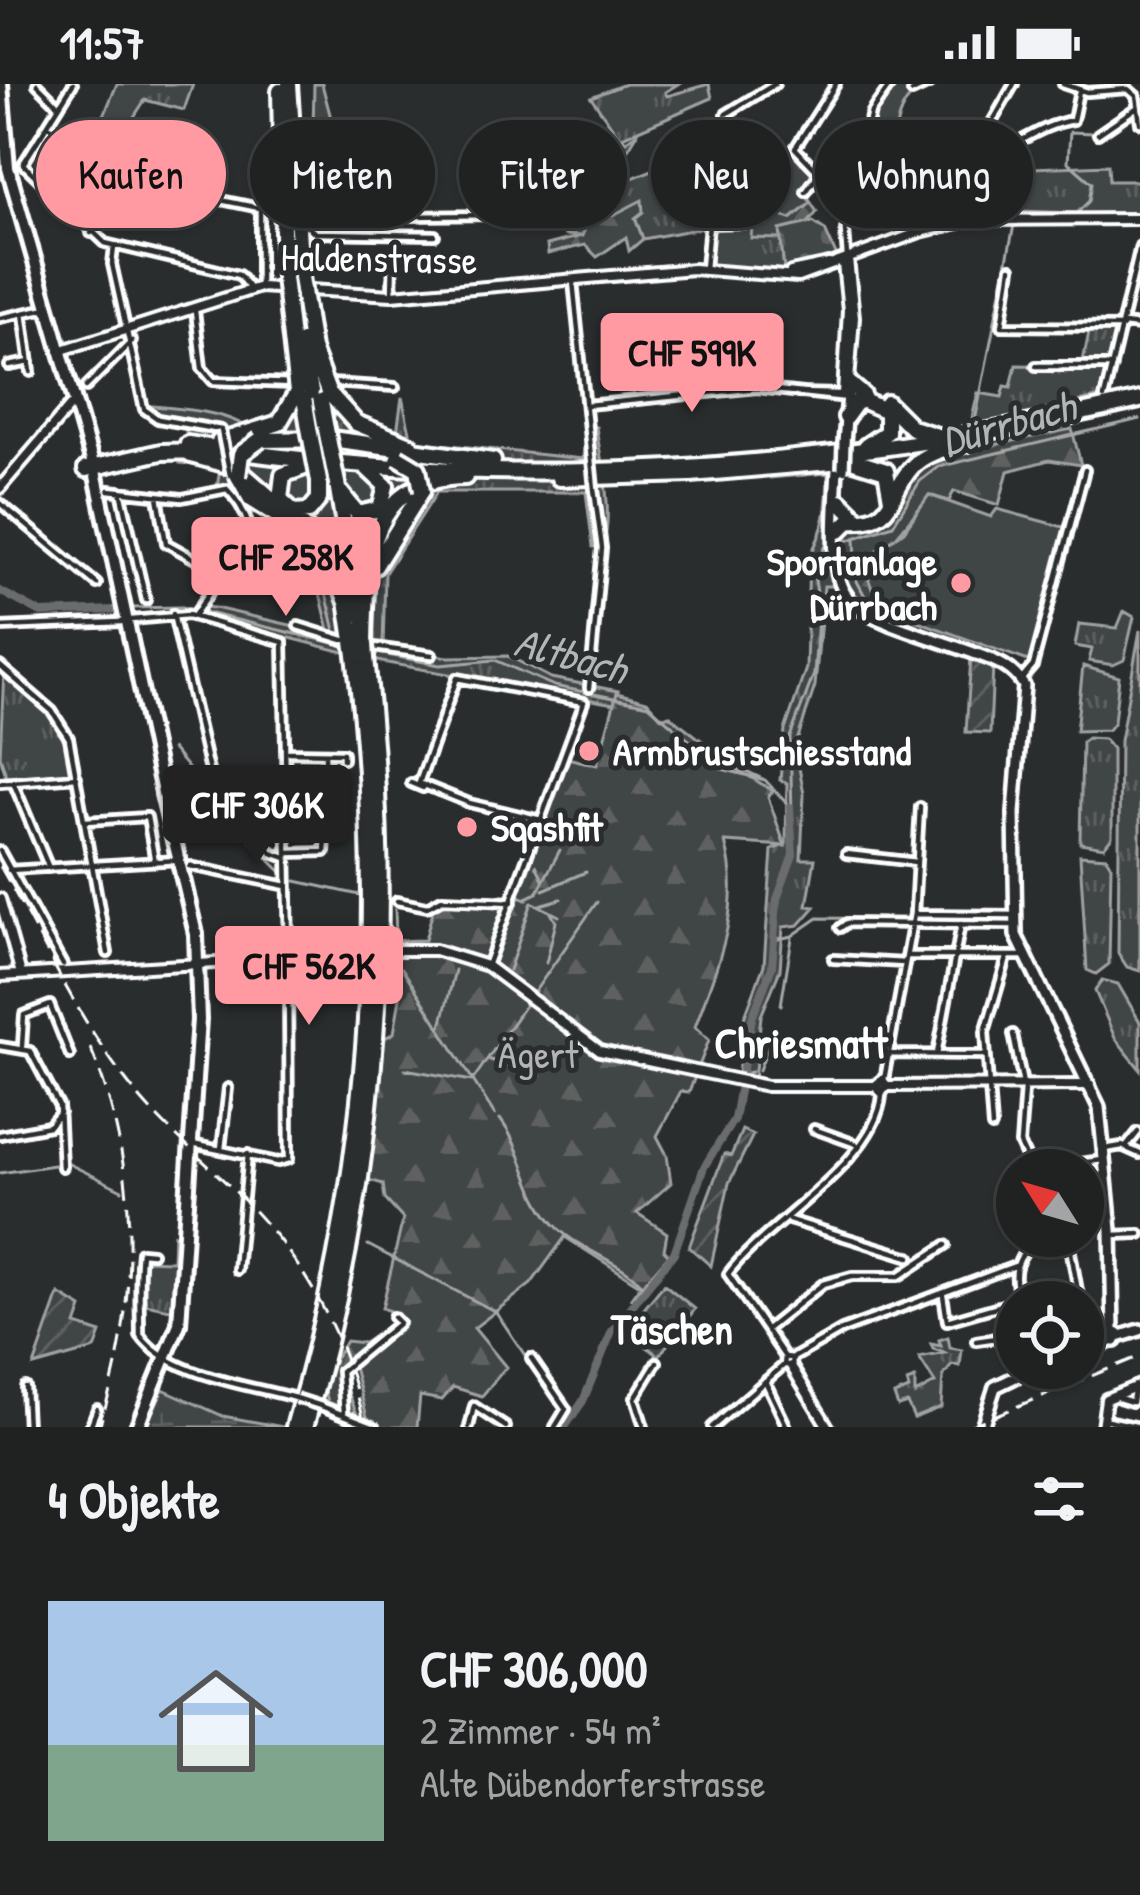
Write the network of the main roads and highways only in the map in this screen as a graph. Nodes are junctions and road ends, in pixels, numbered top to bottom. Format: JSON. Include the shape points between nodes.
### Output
{"nodes":[{"id":1,"x":1,"y":84,"type":"edge"},
{"id":2,"x":283,"y":86,"type":"edge"},
{"id":3,"x":4,"y":171,"type":"edge"},
{"id":4,"x":292,"y":278,"type":"junction"},
{"id":5,"x":312,"y":392,"type":"junction"},
{"id":6,"x":849,"y":393,"type":"junction"},
{"id":7,"x":1140,"y":404,"type":"edge"},
{"id":8,"x":847,"y":417,"type":"joint"},
{"id":9,"x":961,"y":440,"type":"junction"},
{"id":10,"x":188,"y":444,"type":"junction"},
{"id":11,"x":255,"y":446,"type":"junction"},
{"id":12,"x":839,"y":446,"type":"junction"},
{"id":13,"x":139,"y":459,"type":"junction"},
{"id":14,"x":473,"y":459,"type":"junction"},
{"id":15,"x":310,"y":465,"type":"junction"},
{"id":16,"x":843,"y":466,"type":"junction"},
{"id":17,"x":91,"y":468,"type":"junction"},
{"id":18,"x":576,"y":468,"type":"junction"},
{"id":19,"x":368,"y":470,"type":"junction"},
{"id":20,"x":490,"y":477,"type":"junction"},
{"id":21,"x":328,"y":482,"type":"junction"},
{"id":22,"x":842,"y":516,"type":"junction"},
{"id":23,"x":325,"y":551,"type":"junction"},
{"id":24,"x":348,"y":604,"type":"junction"},
{"id":25,"x":354,"y":645,"type":"junction"},
{"id":26,"x":374,"y":738,"type":"junction"},
{"id":27,"x":1140,"y":1330,"type":"edge"},
{"id":28,"x":1113,"y":1337,"type":"junction"},
{"id":29,"x":1104,"y":1341,"type":"edge"},
{"id":30,"x":1000,"y":1389,"type":"edge"},
{"id":31,"x":137,"y":1427,"type":"edge"},
{"id":32,"x":294,"y":1427,"type":"edge"},
{"id":33,"x":305,"y":1427,"type":"edge"},
{"id":34,"x":985,"y":1427,"type":"edge"}],
"edges":[{"from":1,"to":3,"type":"main road"},
{"from":2,"to":4,"type":"highway"},
{"from":2,"to":4,"type":"highway","via":[[278,115]]},
{"from":3,"to":17,"type":"main road"},
{"from":4,"to":5,"type":"highway","bridge":true},
{"from":4,"to":5,"type":"highway","bridge":true,"via":[[312,349]]},
{"from":4,"to":5,"type":"highway","bridge":true,"via":[[294,348]]},
{"from":5,"to":10,"type":"highway","via":[[274,426]]},
{"from":5,"to":14,"type":"highway","via":[[369,430]]},
{"from":5,"to":21,"type":"highway","bridge":true},
{"from":6,"to":8,"type":"highway"},
{"from":6,"to":9,"type":"highway","via":[[886,402],[920,432]]},
{"from":6,"to":12,"type":"main road"},
{"from":6,"to":12,"type":"highway","via":[[883,406],[889,428],[875,443]]},
{"from":7,"to":9,"type":"highway"},
{"from":8,"to":12,"type":"main road"},
{"from":9,"to":12,"type":"highway"},
{"from":9,"to":16,"type":"highway"},
{"from":9,"to":22,"type":"highway","via":[[916,463],[882,516]]},
{"from":10,"to":11,"type":"highway"},
{"from":10,"to":17,"type":"highway"},
{"from":11,"to":14,"type":"highway","via":[[331,439]]},
{"from":11,"to":18,"type":"highway","via":[[390,465]]},
{"from":11,"to":23,"type":"highway","bridge":true,"via":[[241,454],[234,476],[253,501]]},
{"from":11,"to":26,"type":"highway","bridge":true,"via":[[398,457],[416,468],[422,491],[371,580]]},
{"from":12,"to":16,"type":"main road","bridge":true},
{"from":12,"to":18,"type":"highway"},
{"from":13,"to":15,"type":"highway","via":[[189,450]]},
{"from":13,"to":17,"type":"highway"},
{"from":13,"to":23,"type":"highway","via":[[227,462]]},
{"from":14,"to":18,"type":"highway"},
{"from":15,"to":19,"type":"highway"},
{"from":15,"to":21,"type":"highway","via":[[285,473],[280,499],[291,511],[309,511]]},
{"from":16,"to":20,"type":"highway"},
{"from":16,"to":22,"type":"main road"},
{"from":16,"to":22,"type":"highway","via":[[882,467],[893,487],[883,509]]},
{"from":17,"to":31,"type":"main road","via":[[200,922],[181,1307],[170,1357]]},
{"from":19,"to":20,"type":"highway"},
{"from":19,"to":21,"type":"highway","via":[[387,490],[374,513],[351,509]]},
{"from":20,"to":25,"type":"highway","via":[[426,481],[393,504],[371,553]]},
{"from":21,"to":24,"type":"highway"},
{"from":21,"to":25,"type":"highway"},
{"from":22,"to":28,"type":"main road","via":[[838,584],[848,602],[992,660],[1021,680],[1015,920],[1023,956],[1091,1085],[1106,1155]]},
{"from":23,"to":24,"type":"highway"},
{"from":24,"to":25,"type":"highway"},
{"from":25,"to":26,"type":"highway"},
{"from":25,"to":32,"type":"highway","via":[[370,835],[366,1037],[340,1237]]},
{"from":26,"to":33,"type":"highway","via":[[381,925],[372,1082],[346,1261]]},
{"from":27,"to":28,"type":"main road"},
{"from":28,"to":29,"type":"main road"},
{"from":30,"to":34,"type":"main road"}]}
